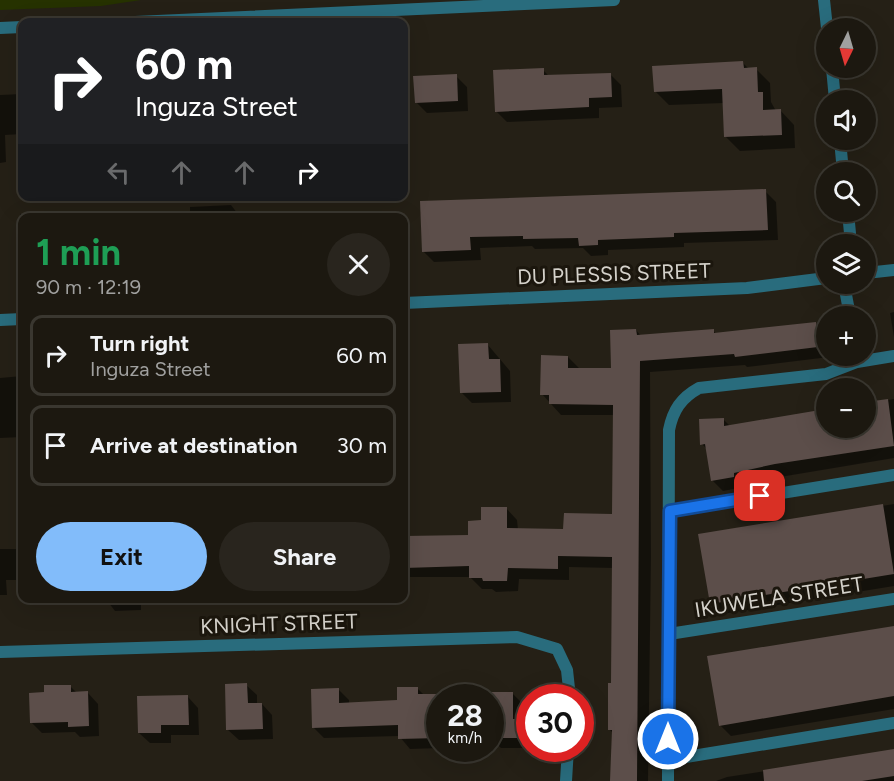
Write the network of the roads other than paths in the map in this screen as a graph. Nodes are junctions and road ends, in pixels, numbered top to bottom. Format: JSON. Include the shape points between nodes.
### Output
{"nodes":[{"id":1,"x":602,"y":0,"type":"edge"},
{"id":2,"x":614,"y":0,"type":"edge"},
{"id":3,"x":824,"y":0,"type":"edge"},
{"id":4,"x":220,"y":18,"type":"edge"},
{"id":5,"x":826,"y":18,"type":"edge"},
{"id":6,"x":18,"y":27,"type":"edge"},
{"id":7,"x":0,"y":28,"type":"edge"},
{"id":8,"x":894,"y":270,"type":"edge"},
{"id":9,"x":876,"y":272,"type":"edge"},
{"id":10,"x":816,"y":279,"type":"edge"},
{"id":11,"x":408,"y":303,"type":"edge"},
{"id":12,"x":18,"y":319,"type":"edge"},
{"id":13,"x":0,"y":320,"type":"edge"},
{"id":14,"x":894,"y":356,"type":"edge"},
{"id":15,"x":876,"y":357,"type":"edge"},
{"id":16,"x":843,"y":366,"type":"edge"},
{"id":17,"x":894,"y":475,"type":"edge"},
{"id":18,"x":670,"y":511,"type":"junction"},
{"id":19,"x":894,"y":599,"type":"edge"},
{"id":20,"x":669,"y":634,"type":"junction"},
{"id":21,"x":0,"y":652,"type":"edge"},
{"id":22,"x":568,"y":684,"type":"edge"},
{"id":23,"x":894,"y":723,"type":"edge"},
{"id":24,"x":668,"y":760,"type":"junction"},
{"id":25,"x":567,"y":762,"type":"edge"},
{"id":26,"x":566,"y":781,"type":"edge"},
{"id":27,"x":668,"y":781,"type":"edge"}],
"edges":[{"from":1,"to":2,"type":"street"},
{"from":1,"to":4,"type":"street"},
{"from":3,"to":5,"type":"street"},
{"from":6,"to":7,"type":"street"},
{"from":8,"to":9,"type":"street"},
{"from":10,"to":11,"type":"street","name":"DU PLESSIS STREET","via":[[747,288]]},
{"from":12,"to":13,"type":"street"},
{"from":14,"to":15,"type":"street"},
{"from":16,"to":18,"type":"street","via":[[826,374],[699,388],[684,397],[669,430]]},
{"from":17,"to":18,"type":"street"},
{"from":18,"to":20,"type":"street"},
{"from":19,"to":20,"type":"street","name":"IKUWELA STREET"},
{"from":20,"to":24,"type":"street"},
{"from":21,"to":22,"type":"street","name":"KNIGHT STREET","via":[[517,637],[557,649]]},
{"from":23,"to":24,"type":"street"},
{"from":24,"to":27,"type":"street"},
{"from":25,"to":26,"type":"street"}]}
